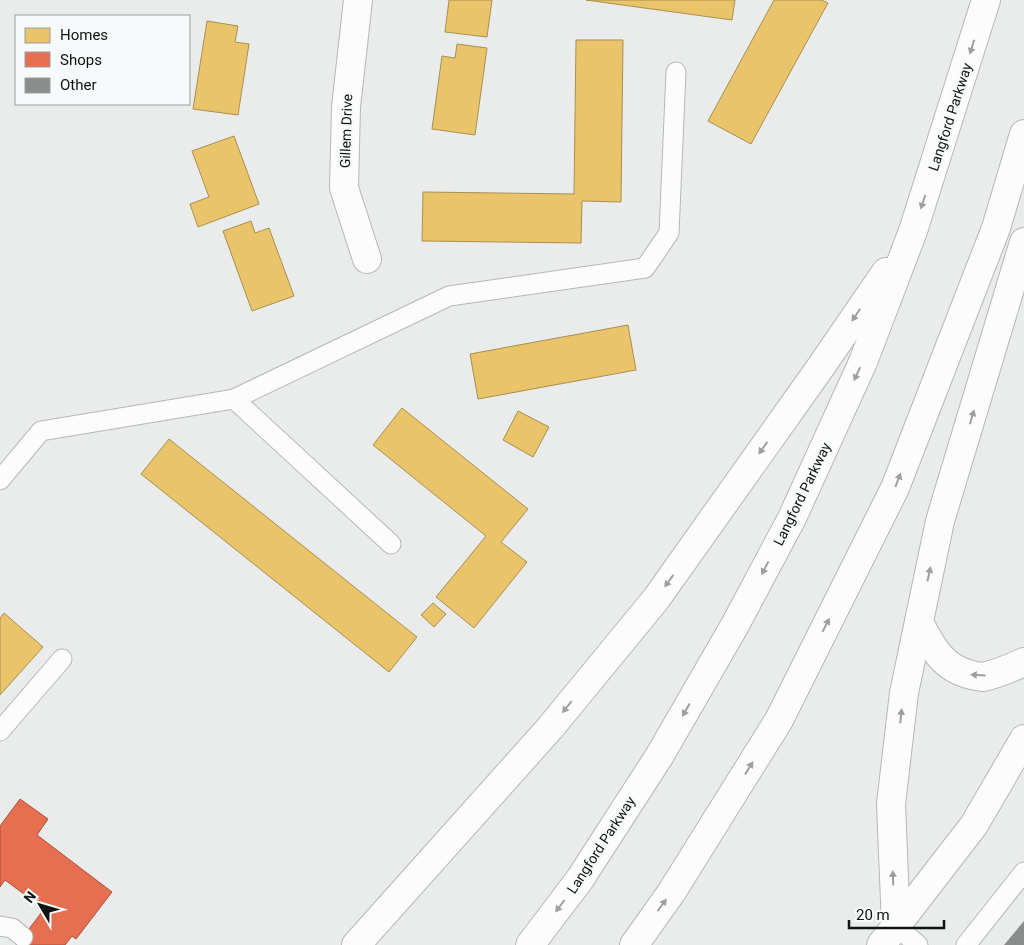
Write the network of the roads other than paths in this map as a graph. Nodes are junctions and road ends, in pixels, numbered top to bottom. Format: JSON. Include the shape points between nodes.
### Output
{"nodes":[{"id":1,"x":358,"y":0,"type":"edge"},
{"id":2,"x":986,"y":0,"type":"edge"},
{"id":3,"x":676,"y":72,"type":"dead end"},
{"id":4,"x":1024,"y":134,"type":"edge"},
{"id":5,"x":913,"y":231,"type":"junction"},
{"id":6,"x":1024,"y":242,"type":"edge"},
{"id":7,"x":367,"y":259,"type":"dead end"},
{"id":8,"x":234,"y":399,"type":"junction"},
{"id":9,"x":0,"y":480,"type":"edge"},
{"id":10,"x":392,"y":544,"type":"dead end"},
{"id":11,"x":919,"y":622,"type":"junction"},
{"id":12,"x":62,"y":659,"type":"dead end"},
{"id":13,"x":1024,"y":662,"type":"edge"},
{"id":14,"x":0,"y":732,"type":"edge"},
{"id":15,"x":1024,"y":739,"type":"edge"},
{"id":16,"x":1024,"y":872,"type":"edge"},
{"id":17,"x":0,"y":926,"type":"edge"},
{"id":18,"x":888,"y":936,"type":"edge"},
{"id":19,"x":23,"y":937,"type":"dead end"},
{"id":20,"x":356,"y":945,"type":"edge"},
{"id":21,"x":530,"y":945,"type":"edge"},
{"id":22,"x":634,"y":945,"type":"edge"},
{"id":23,"x":918,"y":945,"type":"edge"},
{"id":24,"x":966,"y":945,"type":"edge"}],
"edges":[{"from":1,"to":7,"type":"main road","name":"Gillem Drive","via":[[346,107],[344,188]]},
{"from":2,"to":5,"type":"main road","name":"Langford Parkway","one_way":true},
{"from":3,"to":8,"type":"lane","via":[[669,233],[645,268],[449,296]]},
{"from":22,"to":4,"type":"main road","one_way":true,"via":[[671,893],[779,720],[895,488],[996,228]]},
{"from":5,"to":20,"type":"main road","one_way":true,"via":[[656,599],[550,728]]},
{"from":5,"to":21,"type":"main road","name":"Langford Parkway","one_way":true,"via":[[863,362],[792,518],[735,625],[655,763],[580,879]]},
{"from":11,"to":6,"type":"main road","one_way":true,"via":[[940,521]]},
{"from":8,"to":9,"type":"lane","via":[[41,431]]},
{"from":8,"to":10,"type":"lane"},
{"from":13,"to":11,"type":"main road","one_way":true,"via":[[982,677],[960,672],[941,658]]},
{"from":18,"to":11,"type":"main road","one_way":true,"via":[[891,804],[904,693]]},
{"from":12,"to":14,"type":"lane"},
{"from":15,"to":18,"type":"main road","via":[[974,824]]},
{"from":16,"to":24,"type":"lane"},
{"from":17,"to":19,"type":"lane","via":[[12,928]]},
{"from":18,"to":23,"type":"lane"}]}
